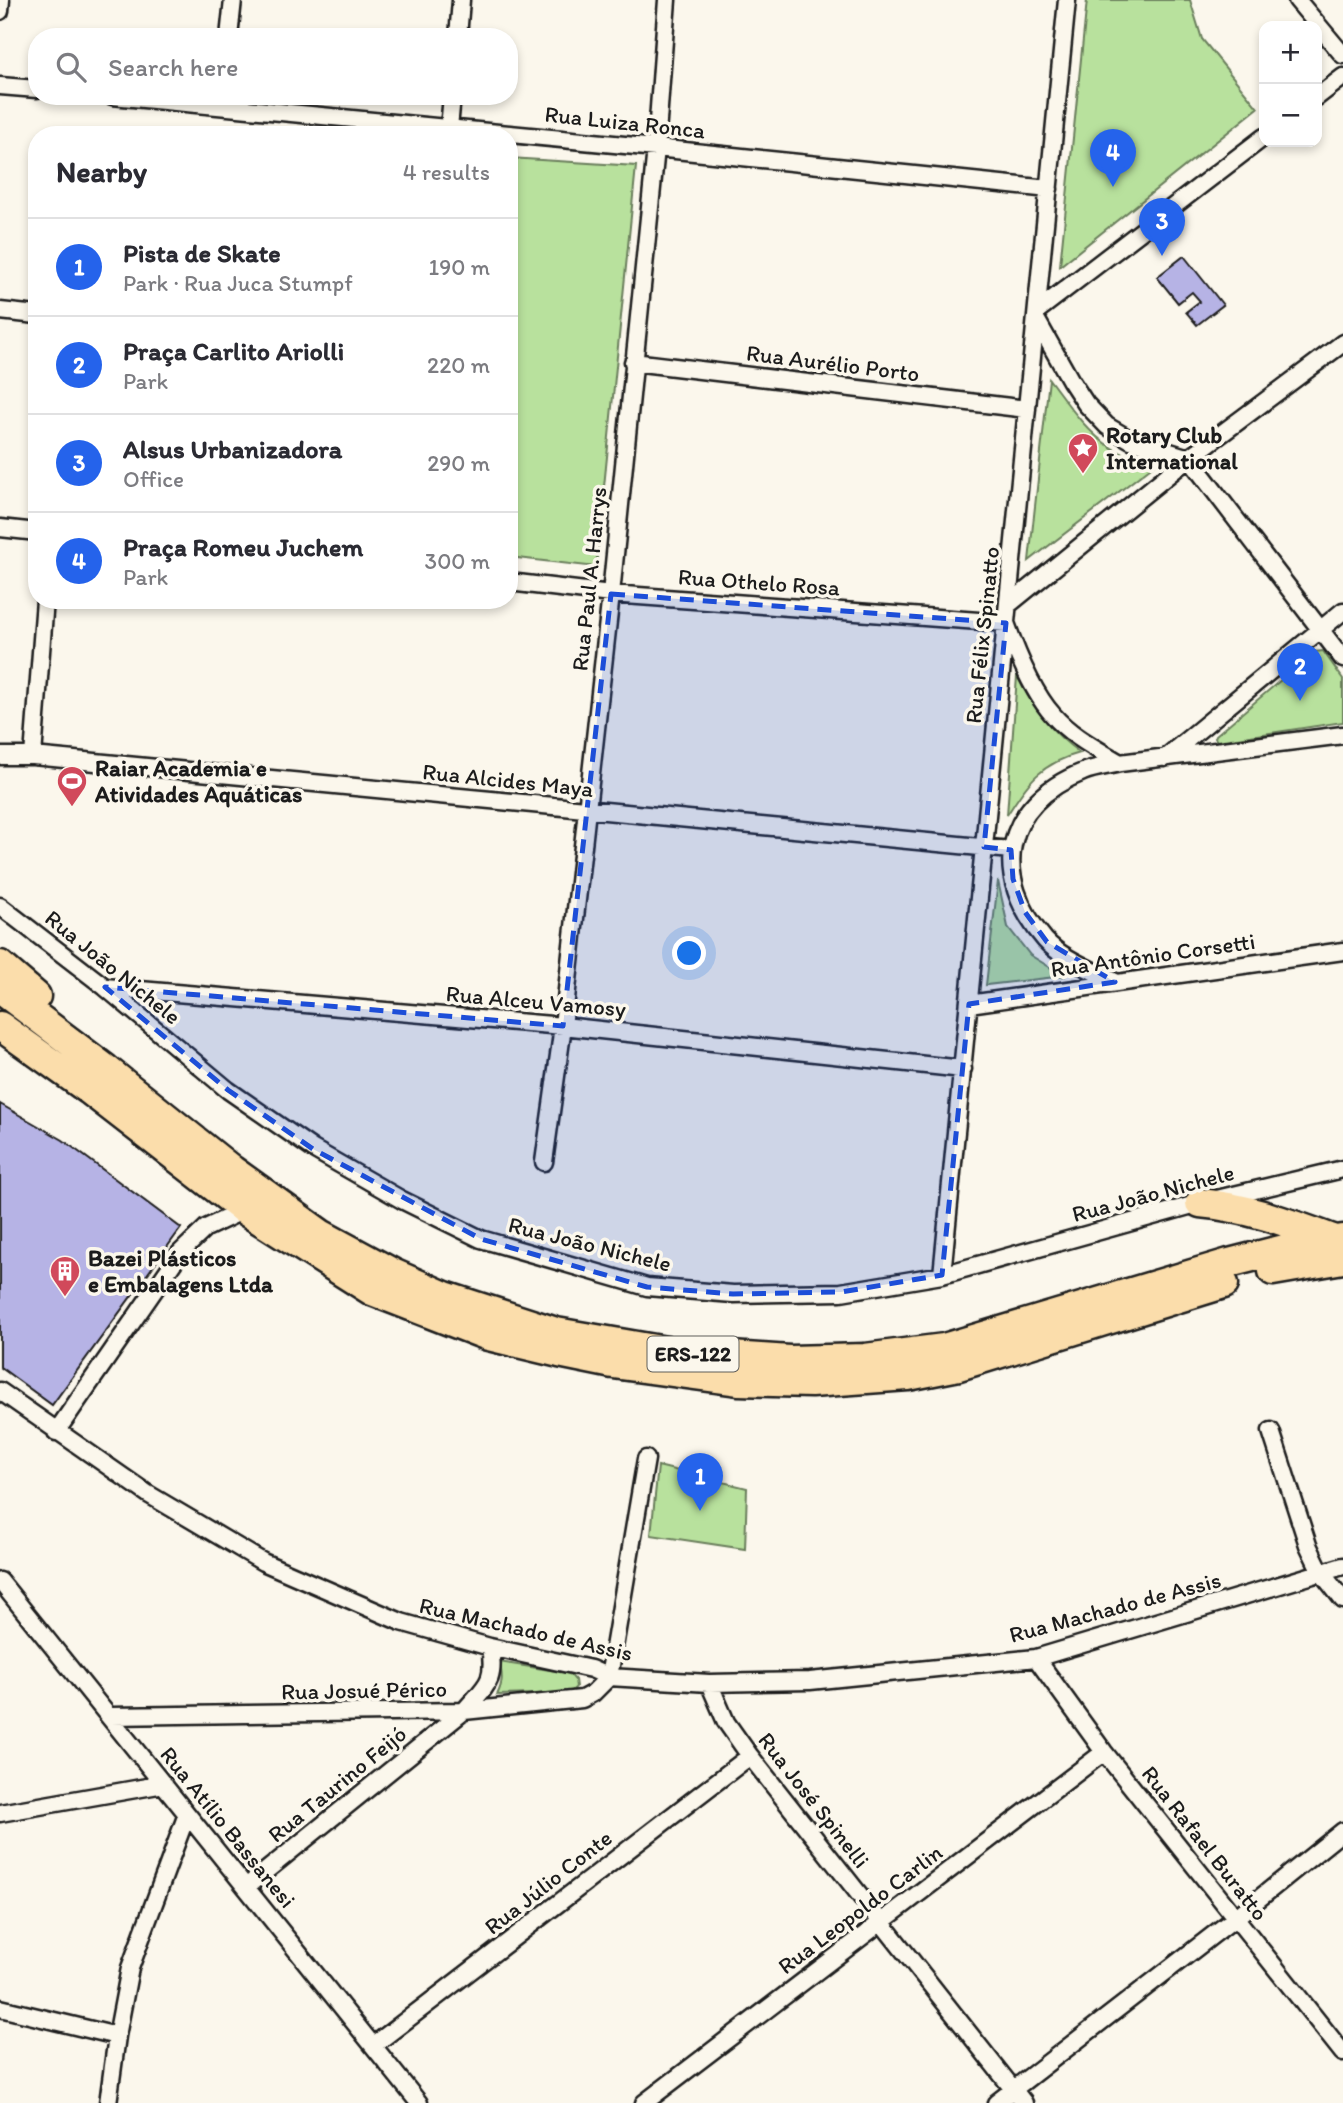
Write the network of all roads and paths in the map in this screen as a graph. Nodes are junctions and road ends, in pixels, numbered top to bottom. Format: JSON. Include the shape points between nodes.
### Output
{"nodes":[{"id":1,"x":1,"y":0,"type":"edge"},
{"id":2,"x":233,"y":0,"type":"edge"},
{"id":3,"x":461,"y":0,"type":"edge"},
{"id":4,"x":667,"y":0,"type":"edge"},
{"id":5,"x":1067,"y":0,"type":"edge"},
{"id":6,"x":1297,"y":0,"type":"edge"},
{"id":7,"x":0,"y":11,"type":"edge"},
{"id":8,"x":230,"y":28,"type":"edge"},
{"id":9,"x":459,"y":28,"type":"edge"},
{"id":10,"x":1343,"y":55,"type":"edge"},
{"id":11,"x":1343,"y":77,"type":"edge"},
{"id":12,"x":0,"y":86,"type":"edge"},
{"id":13,"x":28,"y":88,"type":"edge"},
{"id":14,"x":1322,"y":93,"type":"edge"},
{"id":15,"x":251,"y":105,"type":"edge"},
{"id":16,"x":451,"y":105,"type":"edge"},
{"id":17,"x":343,"y":118,"type":"junction"},
{"id":18,"x":342,"y":126,"type":"edge"},
{"id":19,"x":428,"y":126,"type":"edge"},
{"id":20,"x":449,"y":126,"type":"edge"},
{"id":21,"x":518,"y":135,"type":"edge"},
{"id":22,"x":1259,"y":141,"type":"edge"},
{"id":23,"x":656,"y":148,"type":"junction"},
{"id":24,"x":1049,"y":189,"type":"junction"},
{"id":25,"x":0,"y":311,"type":"edge"},
{"id":26,"x":28,"y":314,"type":"edge"},
{"id":27,"x":1036,"y":315,"type":"junction"},
{"id":28,"x":1343,"y":343,"type":"edge"},
{"id":29,"x":634,"y":362,"type":"junction"},
{"id":30,"x":1027,"y":409,"type":"junction"},
{"id":31,"x":1189,"y":458,"type":"junction"},
{"id":32,"x":0,"y":528,"type":"edge"},
{"id":33,"x":28,"y":531,"type":"edge"},
{"id":34,"x":518,"y":583,"type":"edge"},
{"id":35,"x":611,"y":594,"type":"junction"},
{"id":36,"x":1008,"y":605,"type":"junction"},
{"id":37,"x":45,"y":609,"type":"edge"},
{"id":38,"x":1343,"y":611,"type":"edge"},
{"id":39,"x":1006,"y":623,"type":"junction"},
{"id":40,"x":1320,"y":628,"type":"junction"},
{"id":41,"x":1343,"y":659,"type":"edge"},
{"id":42,"x":1343,"y":735,"type":"edge"},
{"id":43,"x":0,"y":756,"type":"edge"},
{"id":44,"x":33,"y":756,"type":"junction"},
{"id":45,"x":1165,"y":758,"type":"junction"},
{"id":46,"x":1119,"y":763,"type":"junction"},
{"id":47,"x":586,"y":810,"type":"junction"},
{"id":48,"x":984,"y":847,"type":"junction"},
{"id":49,"x":1011,"y":850,"type":"junction"},
{"id":50,"x":0,"y":906,"type":"edge"},
{"id":51,"x":1343,"y":951,"type":"edge"},
{"id":52,"x":0,"y":965,"type":"edge"},
{"id":53,"x":1115,"y":982,"type":"junction"},
{"id":54,"x":104,"y":987,"type":"junction"},
{"id":55,"x":0,"y":989,"type":"edge"},
{"id":56,"x":969,"y":1004,"type":"junction"},
{"id":57,"x":0,"y":1026,"type":"edge"},
{"id":58,"x":564,"y":1026,"type":"junction"},
{"id":59,"x":0,"y":1047,"type":"edge"},
{"id":60,"x":963,"y":1069,"type":"junction"},
{"id":61,"x":97,"y":1080,"type":"junction"},
{"id":62,"x":544,"y":1161,"type":"dead end"},
{"id":63,"x":1343,"y":1169,"type":"edge"},
{"id":64,"x":1200,"y":1203,"type":"junction"},
{"id":65,"x":244,"y":1210,"type":"junction"},
{"id":66,"x":1340,"y":1246,"type":"edge"},
{"id":67,"x":942,"y":1275,"type":"junction"},
{"id":68,"x":0,"y":1391,"type":"edge"},
{"id":69,"x":1271,"y":1431,"type":"dead end"},
{"id":70,"x":56,"y":1432,"type":"junction"},
{"id":71,"x":646,"y":1460,"type":"dead end"},
{"id":72,"x":1343,"y":1566,"type":"edge"},
{"id":73,"x":1321,"y":1572,"type":"junction"},
{"id":74,"x":0,"y":1581,"type":"edge"},
{"id":75,"x":1343,"y":1600,"type":"edge"},
{"id":76,"x":490,"y":1647,"type":"junction"},
{"id":77,"x":1036,"y":1658,"type":"junction"},
{"id":78,"x":609,"y":1677,"type":"junction"},
{"id":79,"x":709,"y":1683,"type":"junction"},
{"id":80,"x":464,"y":1711,"type":"junction"},
{"id":81,"x":111,"y":1716,"type":"junction"},
{"id":82,"x":1104,"y":1752,"type":"junction"},
{"id":83,"x":750,"y":1756,"type":"junction"},
{"id":84,"x":164,"y":1784,"type":"junction"},
{"id":85,"x":0,"y":1813,"type":"edge"},
{"id":86,"x":187,"y":1814,"type":"junction"},
{"id":87,"x":1343,"y":1831,"type":"edge"},
{"id":88,"x":246,"y":1887,"type":"junction"},
{"id":89,"x":1235,"y":1918,"type":"junction"},
{"id":90,"x":881,"y":1921,"type":"junction"},
{"id":91,"x":0,"y":2008,"type":"edge"},
{"id":92,"x":117,"y":2036,"type":"junction"},
{"id":93,"x":374,"y":2045,"type":"junction"},
{"id":94,"x":1343,"y":2053,"type":"edge"},
{"id":95,"x":1014,"y":2090,"type":"junction"},
{"id":96,"x":108,"y":2103,"type":"edge"},
{"id":97,"x":419,"y":2103,"type":"edge"},
{"id":98,"x":643,"y":2103,"type":"edge"},
{"id":99,"x":996,"y":2103,"type":"edge"},
{"id":100,"x":1024,"y":2103,"type":"edge"}],
"edges":[{"from":1,"to":7,"type":"street"},
{"from":2,"to":8,"type":"street"},
{"from":3,"to":9,"type":"street"},
{"from":4,"to":23,"type":"street","name":"Rua Paul A. Harrys"},
{"from":5,"to":24,"type":"street","name":"Rua Félix Spinatto"},
{"from":6,"to":10,"type":"street"},
{"from":11,"to":14,"type":"street"},
{"from":12,"to":13,"type":"street"},
{"from":15,"to":17,"type":"street","name":"Rua Luiza Ronca"},
{"from":16,"to":20,"type":"street"},
{"from":17,"to":18,"type":"street"},
{"from":17,"to":19,"type":"street","name":"Rua Luiza Ronca"},
{"from":21,"to":23,"type":"street","name":"Rua Luiza Ronca"},
{"from":22,"to":27,"type":"street"},
{"from":23,"to":24,"type":"street","name":"Rua Luiza Ronca"},
{"from":23,"to":29,"type":"street","name":"Rua Paul A. Harrys"},
{"from":24,"to":27,"type":"street","name":"Rua Félix Spinatto"},
{"from":25,"to":26,"type":"street"},
{"from":27,"to":30,"type":"street","name":"Rua Félix Spinatto"},
{"from":27,"to":31,"type":"street","via":[[1076,389],[1107,426],[1131,440]]},
{"from":28,"to":31,"type":"street"},
{"from":29,"to":30,"type":"street","name":"Rua Aurélio Porto"},
{"from":29,"to":35,"type":"street","name":"Rua Paul A. Harrys"},
{"from":30,"to":36,"type":"street","name":"Rua Félix Spinatto"},
{"from":31,"to":36,"type":"street"},
{"from":31,"to":40,"type":"street"},
{"from":32,"to":33,"type":"street"},
{"from":34,"to":35,"type":"street","name":"Rua Othelo Rosa"},
{"from":35,"to":39,"type":"street","name":"Rua Othelo Rosa"},
{"from":35,"to":47,"type":"street","name":"Rua Paul A. Harrys"},
{"from":36,"to":39,"type":"street","name":"Rua Félix Spinatto"},
{"from":37,"to":44,"type":"street"},
{"from":38,"to":40,"type":"street"},
{"from":39,"to":46,"type":"street","via":[[1016,651],[1052,714]]},
{"from":39,"to":48,"type":"street","name":"Rua Félix Spinatto"},
{"from":40,"to":41,"type":"street"},
{"from":40,"to":45,"type":"street"},
{"from":42,"to":45,"type":"street"},
{"from":43,"to":44,"type":"street","name":"Rua Alcides Maya"},
{"from":44,"to":47,"type":"street","name":"Rua Alcides Maya"},
{"from":45,"to":46,"type":"street"},
{"from":46,"to":49,"type":"street","via":[[1085,771],[1032,804],[1016,828]]},
{"from":47,"to":48,"type":"street","name":"Rua Alcides Maya"},
{"from":47,"to":58,"type":"street","name":"Rua Paul A. Harrys"},
{"from":48,"to":49,"type":"street","name":"Rua Alcides Maya"},
{"from":48,"to":56,"type":"street","name":"Rua Félix Spinatto"},
{"from":49,"to":53,"type":"street","via":[[1013,879],[1025,912],[1047,942]]},
{"from":50,"to":54,"type":"street","name":"Rua João Nichele"},
{"from":51,"to":53,"type":"street","name":"Rua Antônio Corsetti"},
{"from":52,"to":61,"type":"highway","via":[[49,1007]]},
{"from":53,"to":56,"type":"street","name":"Rua Antônio Corsetti"},
{"from":54,"to":58,"type":"street","name":"Rua Alceu Vamosy"},
{"from":54,"to":67,"type":"street","name":"Rua João Nichele","via":[[228,1090],[313,1149],[481,1239],[647,1287],[733,1294],[841,1292]]},
{"from":55,"to":61,"type":"highway","number":"ERS-122"},
{"from":56,"to":60,"type":"street","name":"Rua Félix Spinatto"},
{"from":57,"to":61,"type":"highway","number":"ERS-122"},
{"from":58,"to":60,"type":"street","name":"Rua Alceu Vamosy"},
{"from":58,"to":62,"type":"street","name":"Rua Paul A. Harrys"},
{"from":59,"to":61,"type":"highway"},
{"from":60,"to":67,"type":"street","name":"Rua Félix Spinatto"},
{"from":61,"to":65,"type":"highway","number":"ERS-122"},
{"from":61,"to":66,"type":"highway","number":"ERS-122","via":[[321,1234],[393,1273],[445,1296],[556,1332],[672,1352],[790,1360],[865,1358],[944,1348],[1229,1263]]},
{"from":63,"to":64,"type":"street","name":"Rua João Nichele"},
{"from":64,"to":66,"type":"highway","via":[[1260,1212]]},
{"from":64,"to":67,"type":"street","name":"Rua João Nichele"},
{"from":65,"to":66,"type":"highway","number":"ERS-122","via":[[372,1291],[488,1336],[613,1364],[738,1381],[811,1383],[908,1376],[959,1366],[1292,1267]]},
{"from":65,"to":70,"type":"street","via":[[206,1228],[180,1253]]},
{"from":68,"to":70,"type":"street","name":"Rua Machado de Assis"},
{"from":69,"to":73,"type":"street"},
{"from":70,"to":76,"type":"street","name":"Rua Machado de Assis","via":[[262,1562],[401,1622]]},
{"from":71,"to":78,"type":"street"},
{"from":72,"to":73,"type":"street","name":"Rua Machado de Assis"},
{"from":73,"to":75,"type":"street"},
{"from":73,"to":77,"type":"street","name":"Rua Machado de Assis"},
{"from":74,"to":81,"type":"street","name":"Rua Atílio Bassanesi"},
{"from":76,"to":78,"type":"street","name":"Rua Machado de Assis"},
{"from":76,"to":80,"type":"street","name":"Rua Taurino Feijó","via":[[491,1679]]},
{"from":77,"to":79,"type":"street","name":"Rua Machado de Assis","via":[[810,1681]]},
{"from":77,"to":82,"type":"street","name":"Rua Rafael Buratto"},
{"from":78,"to":79,"type":"street","name":"Rua Machado de Assis"},
{"from":78,"to":80,"type":"street","name":"Rua Josué Périco","via":[[582,1699]]},
{"from":79,"to":83,"type":"street","name":"Rua José Spinelli","via":[[726,1722]]},
{"from":80,"to":81,"type":"street","name":"Rua Josué Périco"},
{"from":80,"to":88,"type":"street","name":"Rua Taurino Feijó"},
{"from":81,"to":84,"type":"street","name":"Rua Atílio Bassanesi"},
{"from":82,"to":89,"type":"street","name":"Rua Rafael Buratto"},
{"from":82,"to":90,"type":"street","name":"Rua Leopoldo Carlin"},
{"from":83,"to":90,"type":"street","name":"Rua José Spinelli"},
{"from":83,"to":93,"type":"street","name":"Rua Júlio Conte"},
{"from":84,"to":85,"type":"street"},
{"from":84,"to":86,"type":"street","name":"Rua Atílio Bassanesi"},
{"from":86,"to":88,"type":"street","name":"Rua Atílio Bassanesi"},
{"from":86,"to":92,"type":"street","via":[[130,1968]]},
{"from":87,"to":89,"type":"street"},
{"from":88,"to":93,"type":"street","name":"Rua Atílio Bassanesi"},
{"from":89,"to":94,"type":"street","name":"Rua Rafael Buratto"},
{"from":89,"to":95,"type":"street"},
{"from":90,"to":95,"type":"street","name":"Rua José Spinelli"},
{"from":90,"to":98,"type":"street","name":"Rua Leopoldo Carlin"},
{"from":91,"to":92,"type":"street"},
{"from":92,"to":96,"type":"street"},
{"from":93,"to":97,"type":"street","name":"Rua Atílio Bassanesi"},
{"from":95,"to":99,"type":"street"},
{"from":95,"to":100,"type":"street","name":"Rua José Spinelli"}]}
